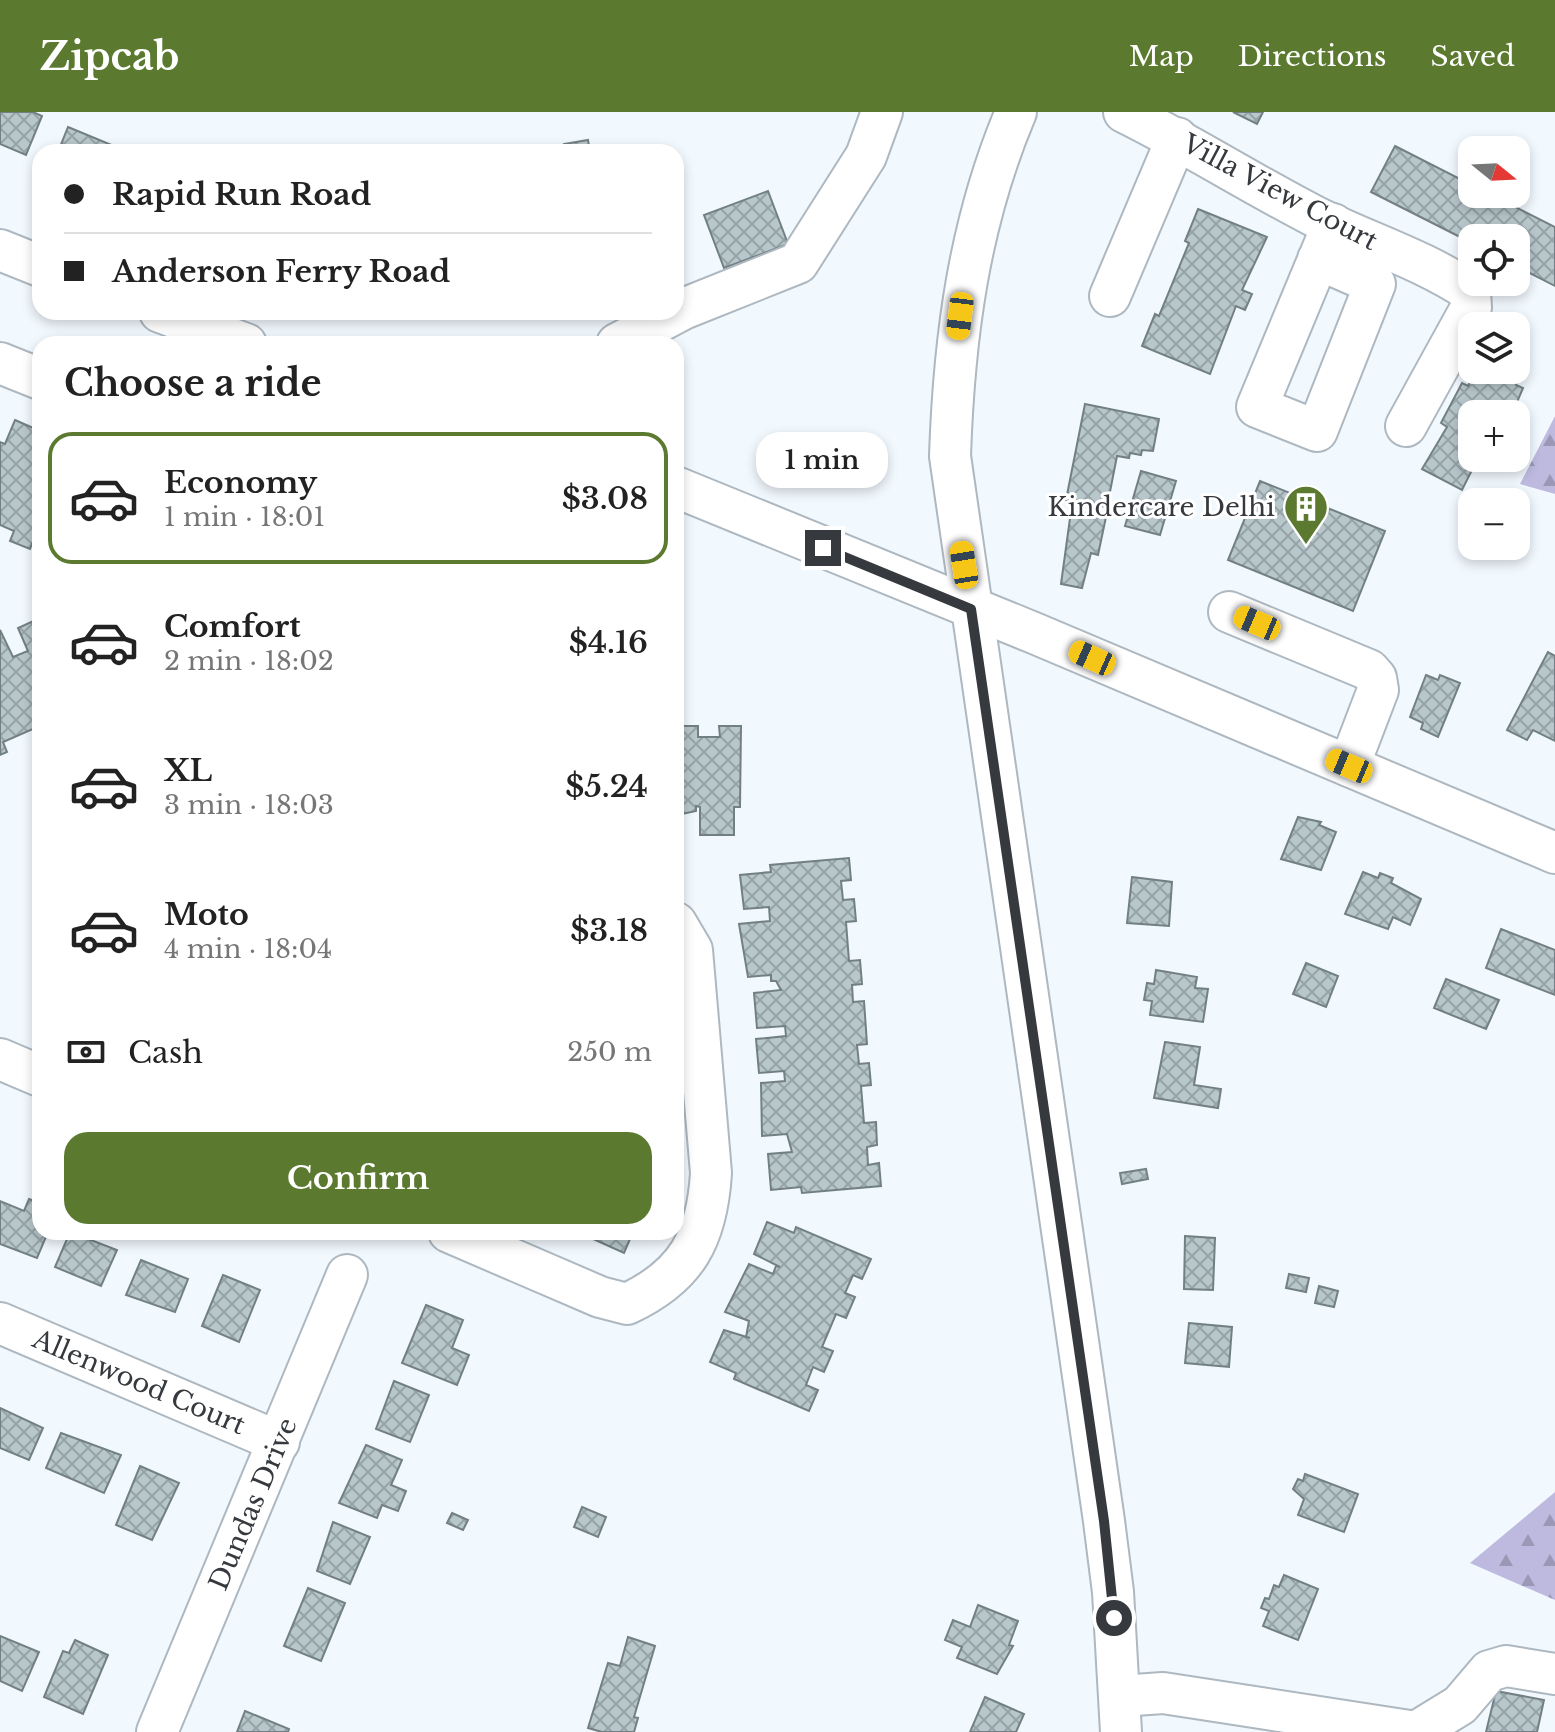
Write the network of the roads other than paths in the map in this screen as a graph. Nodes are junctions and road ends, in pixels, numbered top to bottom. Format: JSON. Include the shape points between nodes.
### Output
{"nodes":[{"id":1,"x":882,"y":112,"type":"edge"},
{"id":2,"x":1016,"y":112,"type":"edge"},
{"id":3,"x":1124,"y":112,"type":"edge"},
{"id":4,"x":1177,"y":138,"type":"junction"},
{"id":5,"x":0,"y":250,"type":"edge"},
{"id":6,"x":32,"y":263,"type":"edge"},
{"id":7,"x":1110,"y":296,"type":"dead end"},
{"id":8,"x":684,"y":309,"type":"edge"},
{"id":9,"x":182,"y":320,"type":"edge"},
{"id":10,"x":662,"y":320,"type":"edge"},
{"id":11,"x":224,"y":336,"type":"edge"},
{"id":12,"x":632,"y":336,"type":"edge"},
{"id":13,"x":0,"y":363,"type":"edge"},
{"id":14,"x":32,"y":376,"type":"edge"},
{"id":15,"x":1406,"y":426,"type":"dead end"},
{"id":16,"x":684,"y":490,"type":"edge"},
{"id":17,"x":971,"y":609,"type":"junction"},
{"id":18,"x":1229,"y":612,"type":"dead end"},
{"id":19,"x":1349,"y":766,"type":"junction"},
{"id":20,"x":1555,"y":853,"type":"edge"},
{"id":21,"x":684,"y":936,"type":"edge"},
{"id":22,"x":0,"y":1059,"type":"edge"},
{"id":23,"x":32,"y":1073,"type":"edge"},
{"id":24,"x":468,"y":1240,"type":"edge"},
{"id":25,"x":347,"y":1275,"type":"dead end"},
{"id":26,"x":0,"y":1323,"type":"edge"},
{"id":27,"x":279,"y":1442,"type":"junction"},
{"id":28,"x":1555,"y":1674,"type":"edge"},
{"id":29,"x":1120,"y":1714,"type":"edge"},
{"id":30,"x":157,"y":1732,"type":"edge"},
{"id":31,"x":1416,"y":1732,"type":"edge"}],
"edges":[{"from":1,"to":8,"type":"street","via":[[866,156],[798,263]]},
{"from":2,"to":17,"type":"street","via":[[979,219],[953,373],[950,456]]},
{"from":3,"to":4,"type":"street","name":"Villa View Court"},
{"from":4,"to":7,"type":"street"},
{"from":4,"to":15,"type":"street","name":"Villa View Court","via":[[1326,242],[1445,275],[1470,291],[1471,308]]},
{"from":5,"to":6,"type":"street"},
{"from":9,"to":11,"type":"street"},
{"from":10,"to":12,"type":"street"},
{"from":13,"to":14,"type":"street"},
{"from":16,"to":17,"type":"street"},
{"from":17,"to":19,"type":"street"},
{"from":17,"to":29,"type":"street","via":[[1104,1521]]},
{"from":18,"to":19,"type":"street","via":[[1369,670],[1376,678],[1378,690]]},
{"from":19,"to":20,"type":"street"},
{"from":21,"to":24,"type":"street","via":[[692,950],[711,1173],[710,1201],[691,1253],[675,1276],[627,1304]]},
{"from":22,"to":23,"type":"street"},
{"from":25,"to":27,"type":"street","name":"Dundas Drive"},
{"from":26,"to":27,"type":"street","name":"Allenwood Court"},
{"from":27,"to":30,"type":"street","name":"Dundas Drive"},
{"from":28,"to":31,"type":"street","via":[[1506,1666],[1489,1671],[1460,1705]]},
{"from":29,"to":31,"type":"street","via":[[1163,1693]]}]}
